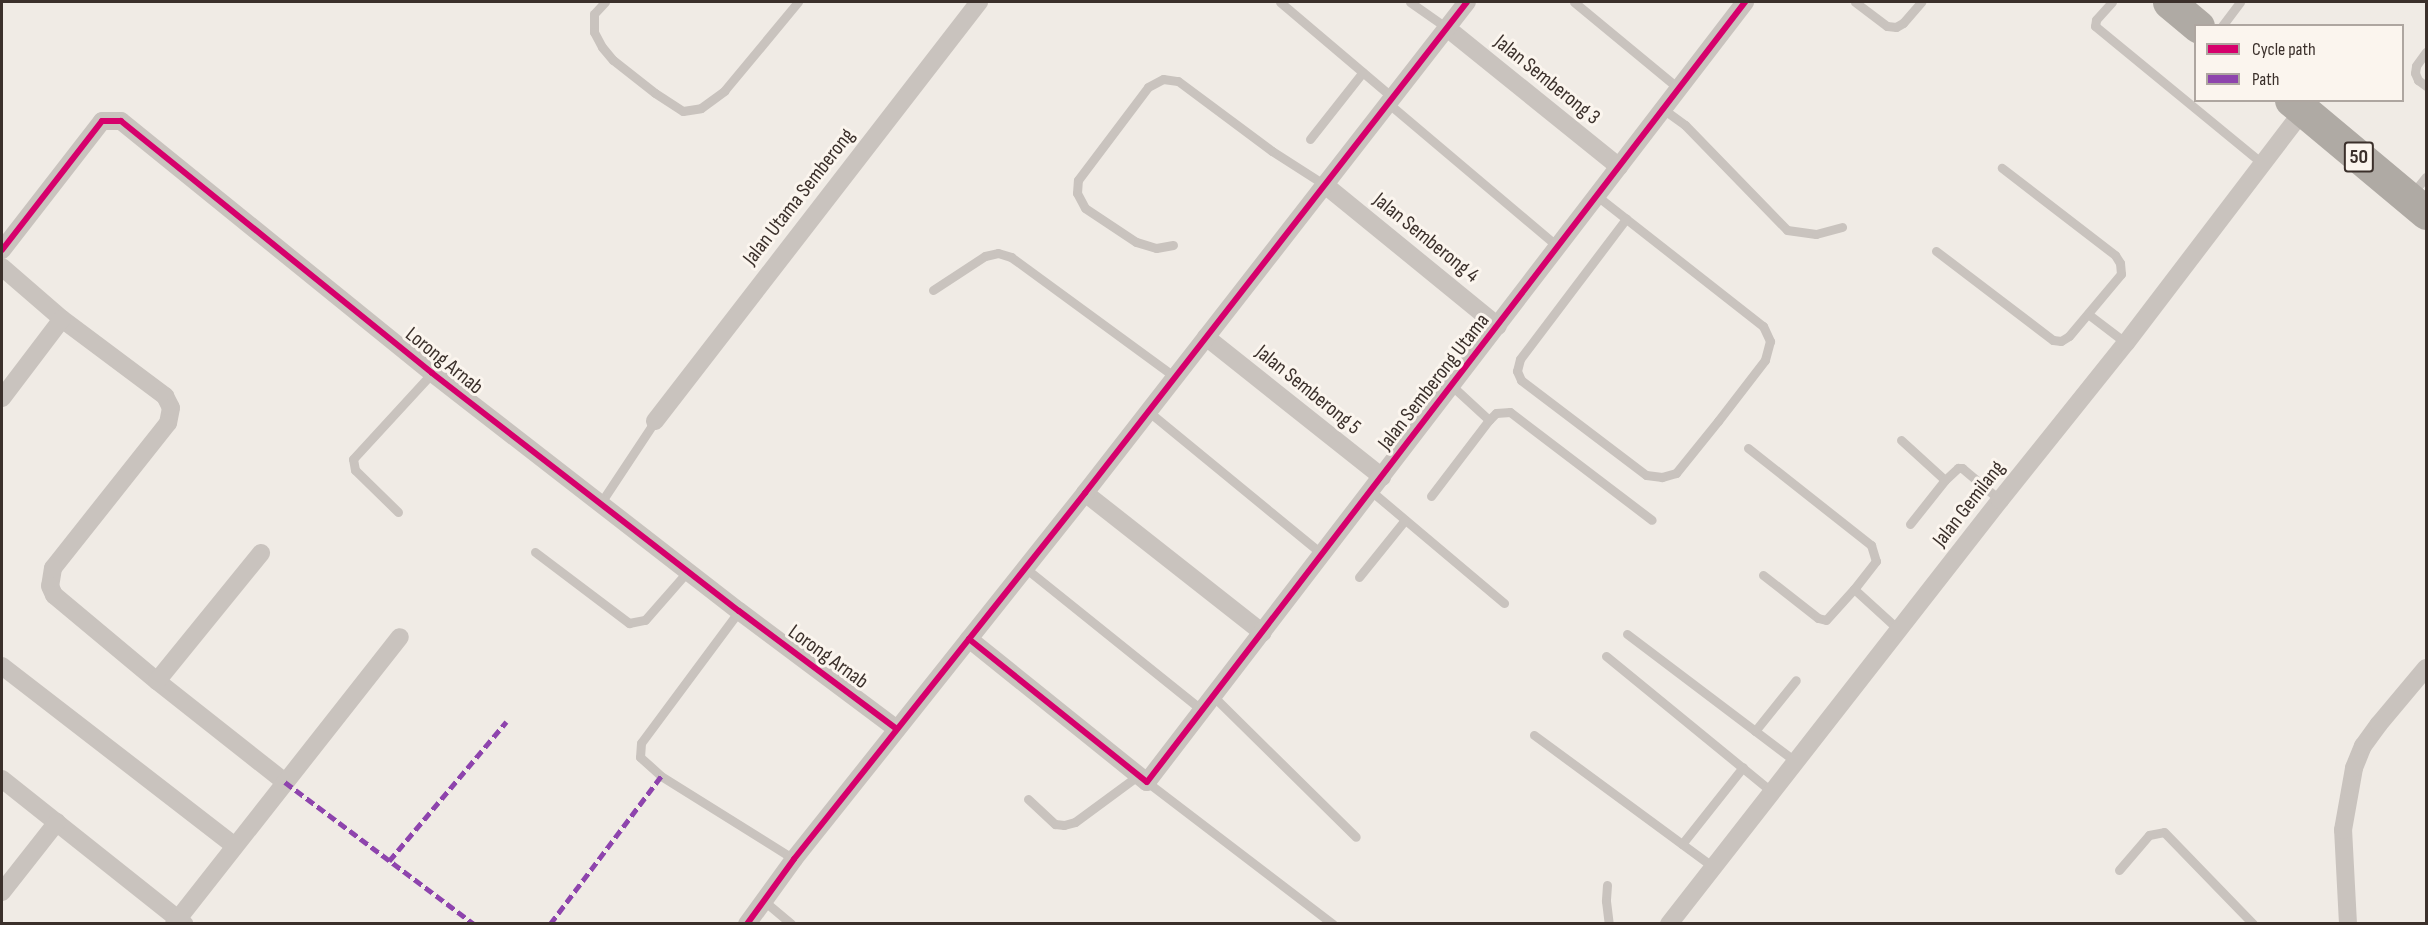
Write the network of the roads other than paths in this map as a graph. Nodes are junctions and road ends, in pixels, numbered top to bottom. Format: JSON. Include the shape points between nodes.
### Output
{"nodes":[{"id":1,"x":604,"y":2,"type":"edge"},
{"id":2,"x":798,"y":2,"type":"edge"},
{"id":3,"x":979,"y":2,"type":"edge"},
{"id":4,"x":1280,"y":2,"type":"edge"},
{"id":5,"x":1410,"y":2,"type":"edge"},
{"id":6,"x":1467,"y":2,"type":"edge"},
{"id":7,"x":1574,"y":2,"type":"edge"},
{"id":8,"x":1855,"y":2,"type":"edge"},
{"id":9,"x":1921,"y":2,"type":"edge"},
{"id":10,"x":2112,"y":2,"type":"edge"},
{"id":11,"x":2169,"y":2,"type":"edge"},
{"id":12,"x":2240,"y":2,"type":"edge"},
{"id":13,"x":1737,"y":4,"type":"edge"},
{"id":14,"x":2196,"y":24,"type":"edge"},
{"id":15,"x":2224,"y":24,"type":"edge"},
{"id":16,"x":1447,"y":28,"type":"junction"},
{"id":17,"x":2427,"y":52,"type":"edge"},
{"id":18,"x":1362,"y":72,"type":"junction"},
{"id":19,"x":2427,"y":86,"type":"edge"},
{"id":20,"x":1678,"y":88,"type":"junction"},
{"id":21,"x":1391,"y":101,"type":"junction"},
{"id":22,"x":2297,"y":106,"type":"edge"},
{"id":23,"x":1663,"y":109,"type":"junction"},
{"id":24,"x":1310,"y":139,"type":"dead end"},
{"id":25,"x":2264,"y":165,"type":"junction"},
{"id":26,"x":1619,"y":167,"type":"junction"},
{"id":27,"x":2002,"y":168,"type":"dead end"},
{"id":28,"x":1325,"y":185,"type":"junction"},
{"id":29,"x":1597,"y":196,"type":"junction"},
{"id":30,"x":2420,"y":196,"type":"edge"},
{"id":31,"x":1626,"y":219,"type":"junction"},
{"id":32,"x":1842,"y":227,"type":"dead end"},
{"id":33,"x":1173,"y":245,"type":"dead end"},
{"id":34,"x":1558,"y":247,"type":"junction"},
{"id":35,"x":2,"y":249,"type":"edge"},
{"id":36,"x":1936,"y":251,"type":"dead end"},
{"id":37,"x":2,"y":267,"type":"edge"},
{"id":38,"x":933,"y":290,"type":"dead end"},
{"id":39,"x":2088,"y":314,"type":"junction"},
{"id":40,"x":62,"y":319,"type":"junction"},
{"id":41,"x":1498,"y":326,"type":"junction"},
{"id":42,"x":1206,"y":337,"type":"junction"},
{"id":43,"x":2126,"y":343,"type":"junction"},
{"id":44,"x":432,"y":373,"type":"junction"},
{"id":45,"x":1175,"y":376,"type":"junction"},
{"id":46,"x":1452,"y":387,"type":"junction"},
{"id":47,"x":2,"y":398,"type":"edge"},
{"id":48,"x":1149,"y":412,"type":"junction"},
{"id":49,"x":1489,"y":420,"type":"junction"},
{"id":50,"x":656,"y":421,"type":"joint"},
{"id":51,"x":1901,"y":440,"type":"dead end"},
{"id":52,"x":1748,"y":448,"type":"dead end"},
{"id":53,"x":1945,"y":480,"type":"junction"},
{"id":54,"x":1377,"y":484,"type":"junction"},
{"id":55,"x":1085,"y":493,"type":"junction"},
{"id":56,"x":1431,"y":496,"type":"dead end"},
{"id":57,"x":2000,"y":500,"type":"junction"},
{"id":58,"x":600,"y":504,"type":"junction"},
{"id":59,"x":398,"y":512,"type":"dead end"},
{"id":60,"x":1405,"y":520,"type":"junction"},
{"id":61,"x":1652,"y":520,"type":"dead end"},
{"id":62,"x":1910,"y":524,"type":"dead end"},
{"id":63,"x":535,"y":552,"type":"dead end"},
{"id":64,"x":261,"y":553,"type":"dead end"},
{"id":65,"x":1323,"y":555,"type":"junction"},
{"id":66,"x":1024,"y":567,"type":"junction"},
{"id":67,"x":687,"y":572,"type":"junction"},
{"id":68,"x":1763,"y":575,"type":"dead end"},
{"id":69,"x":1359,"y":577,"type":"dead end"},
{"id":70,"x":1854,"y":590,"type":"junction"},
{"id":71,"x":1504,"y":603,"type":"dead end"},
{"id":72,"x":739,"y":611,"type":"junction"},
{"id":73,"x":1899,"y":630,"type":"junction"},
{"id":74,"x":1263,"y":633,"type":"junction"},
{"id":75,"x":1627,"y":634,"type":"dead end"},
{"id":76,"x":400,"y":637,"type":"dead end"},
{"id":77,"x":969,"y":639,"type":"junction"},
{"id":78,"x":1606,"y":657,"type":"dead end"},
{"id":79,"x":2,"y":666,"type":"edge"},
{"id":80,"x":2427,"y":668,"type":"edge"},
{"id":81,"x":1796,"y":680,"type":"dead end"},
{"id":82,"x":157,"y":681,"type":"junction"},
{"id":83,"x":1209,"y":704,"type":"junction"},
{"id":84,"x":897,"y":729,"type":"junction"},
{"id":85,"x":1755,"y":731,"type":"junction"},
{"id":86,"x":1534,"y":735,"type":"dead end"},
{"id":87,"x":1796,"y":762,"type":"junction"},
{"id":88,"x":1743,"y":767,"type":"junction"},
{"id":89,"x":2,"y":778,"type":"edge"},
{"id":90,"x":1143,"y":778,"type":"junction"},
{"id":91,"x":285,"y":783,"type":"junction"},
{"id":92,"x":1772,"y":792,"type":"junction"},
{"id":93,"x":1028,"y":799,"type":"dead end"},
{"id":94,"x":57,"y":822,"type":"junction"},
{"id":95,"x":1356,"y":837,"type":"dead end"},
{"id":96,"x":1682,"y":844,"type":"junction"},
{"id":97,"x":235,"y":846,"type":"junction"},
{"id":98,"x":794,"y":860,"type":"junction"},
{"id":99,"x":1713,"y":867,"type":"junction"},
{"id":100,"x":2119,"y":870,"type":"dead end"},
{"id":101,"x":1607,"y":885,"type":"dead end"},
{"id":102,"x":2,"y":892,"type":"edge"},
{"id":103,"x":764,"y":901,"type":"junction"},
{"id":104,"x":179,"y":922,"type":"edge"},
{"id":105,"x":747,"y":924,"type":"edge"},
{"id":106,"x":791,"y":924,"type":"edge"},
{"id":107,"x":1333,"y":924,"type":"edge"},
{"id":108,"x":1609,"y":924,"type":"edge"},
{"id":109,"x":1669,"y":924,"type":"edge"},
{"id":110,"x":2253,"y":924,"type":"edge"},
{"id":111,"x":2348,"y":924,"type":"edge"}],
"edges":[{"from":1,"to":2,"type":"lane","via":[[594,14],[594,32],[602,47],[613,60],[683,111],[701,108],[724,91]]},
{"from":3,"to":50,"type":"street","name":"Jalan Utama Semberong"},
{"from":4,"to":18,"type":"lane"},
{"from":5,"to":16,"type":"lane"},
{"from":6,"to":16,"type":"street"},
{"from":7,"to":20,"type":"lane"},
{"from":8,"to":9,"type":"lane","via":[[1887,26],[1896,27]]},
{"from":10,"to":25,"type":"lane","via":[[2095,26]]},
{"from":11,"to":14,"type":"highway"},
{"from":12,"to":15,"type":"lane"},
{"from":13,"to":20,"type":"street","name":"Jalan Semberong Utama"},
{"from":16,"to":21,"type":"street"},
{"from":16,"to":26,"type":"street","name":"Jalan Semberong 3"},
{"from":17,"to":19,"type":"lane","via":[[2415,73]]},
{"from":18,"to":21,"type":"lane"},
{"from":18,"to":24,"type":"lane"},
{"from":20,"to":23,"type":"street","name":"Jalan Semberong Utama"},
{"from":21,"to":28,"type":"street"},
{"from":21,"to":34,"type":"lane"},
{"from":22,"to":25,"type":"street","name":"Jalan Gemilang"},
{"from":22,"to":30,"type":"highway","number":"50"},
{"from":23,"to":26,"type":"street","name":"Jalan Semberong Utama"},
{"from":23,"to":32,"type":"lane","via":[[1685,125],[1787,230],[1816,234]]},
{"from":25,"to":43,"type":"street","name":"Jalan Gemilang"},
{"from":26,"to":29,"type":"street","name":"Jalan Semberong Utama"},
{"from":27,"to":39,"type":"lane","via":[[2115,255],[2120,263],[2121,273]]},
{"from":28,"to":33,"type":"lane","via":[[1272,152],[1178,81],[1163,79],[1148,87],[1078,180],[1077,194],[1085,208],[1136,242],[1156,248]]},
{"from":28,"to":41,"type":"street","name":"Jalan Semberong 4"},
{"from":28,"to":42,"type":"street"},
{"from":29,"to":31,"type":"lane"},
{"from":29,"to":34,"type":"street","name":"Jalan Semberong Utama"},
{"from":31,"to":31,"type":"lane","via":[[1763,326],[1770,341],[1765,360],[1718,421],[1676,473],[1662,477],[1646,475],[1521,380],[1517,371],[1520,359]]},
{"from":34,"to":41,"type":"street","name":"Jalan Semberong Utama"},
{"from":35,"to":44,"type":"street","name":"Lorong Arnab","via":[[102,121],[121,121]]},
{"from":36,"to":39,"type":"lane","via":[[2053,340],[2069,336]]},
{"from":37,"to":40,"type":"street"},
{"from":38,"to":45,"type":"lane","via":[[985,256],[998,253],[1011,257]]},
{"from":39,"to":43,"type":"lane"},
{"from":40,"to":47,"type":"street"},
{"from":40,"to":82,"type":"street","via":[[165,396],[171,408],[168,423],[52,568],[50,578],[54,595]]},
{"from":41,"to":46,"type":"street","name":"Jalan Semberong Utama"},
{"from":42,"to":45,"type":"street"},
{"from":42,"to":54,"type":"street","name":"Jalan Semberong 5"},
{"from":43,"to":57,"type":"street","name":"Jalan Gemilang"},
{"from":44,"to":58,"type":"street","name":"Lorong Arnab"},
{"from":44,"to":59,"type":"lane","via":[[353,459],[355,470]]},
{"from":45,"to":48,"type":"street"},
{"from":46,"to":49,"type":"lane"},
{"from":46,"to":54,"type":"street","name":"Jalan Semberong Utama"},
{"from":48,"to":55,"type":"street"},
{"from":48,"to":65,"type":"lane"},
{"from":49,"to":56,"type":"lane"},
{"from":49,"to":61,"type":"lane","via":[[1496,413],[1510,412]]},
{"from":50,"to":58,"type":"lane"},
{"from":51,"to":53,"type":"lane"},
{"from":52,"to":70,"type":"lane","via":[[1871,545],[1876,561]]},
{"from":53,"to":57,"type":"lane","via":[[1962,468]]},
{"from":53,"to":62,"type":"lane"},
{"from":54,"to":60,"type":"lane"},
{"from":54,"to":65,"type":"street","name":"Jalan Semberong Utama"},
{"from":55,"to":66,"type":"street"},
{"from":55,"to":74,"type":"street"},
{"from":57,"to":73,"type":"street","name":"Jalan Gemilang"},
{"from":58,"to":67,"type":"street","name":"Lorong Arnab"},
{"from":60,"to":69,"type":"lane"},
{"from":60,"to":71,"type":"lane"},
{"from":63,"to":67,"type":"lane","via":[[629,623],[645,620]]},
{"from":64,"to":82,"type":"street"},
{"from":65,"to":74,"type":"street","name":"Jalan Semberong Utama"},
{"from":66,"to":77,"type":"street"},
{"from":66,"to":83,"type":"lane"},
{"from":67,"to":72,"type":"street","name":"Lorong Arnab"},
{"from":68,"to":70,"type":"lane","via":[[1818,618],[1827,620]]},
{"from":70,"to":73,"type":"lane"},
{"from":72,"to":84,"type":"street","name":"Lorong Arnab"},
{"from":72,"to":98,"type":"lane","via":[[641,743],[640,757],[661,776]]},
{"from":73,"to":87,"type":"street","name":"Jalan Gemilang"},
{"from":74,"to":83,"type":"street","name":"Jalan Semberong Utama"},
{"from":75,"to":85,"type":"lane"},
{"from":76,"to":91,"type":"street"},
{"from":77,"to":84,"type":"street"},
{"from":77,"to":90,"type":"street"},
{"from":78,"to":88,"type":"lane"},
{"from":79,"to":97,"type":"street"},
{"from":80,"to":111,"type":"street","via":[[2379,724],[2363,746],[2354,768],[2343,830]]},
{"from":81,"to":85,"type":"lane"},
{"from":82,"to":91,"type":"street"},
{"from":83,"to":90,"type":"street","name":"Jalan Semberong Utama"},
{"from":83,"to":95,"type":"lane"},
{"from":84,"to":98,"type":"street"},
{"from":85,"to":87,"type":"lane"},
{"from":86,"to":96,"type":"lane"},
{"from":87,"to":92,"type":"street","name":"Jalan Gemilang"},
{"from":88,"to":92,"type":"lane"},
{"from":88,"to":96,"type":"lane"},
{"from":89,"to":94,"type":"street"},
{"from":90,"to":93,"type":"lane","via":[[1075,822],[1064,825],[1055,824]]},
{"from":90,"to":107,"type":"lane"},
{"from":91,"to":97,"type":"street"},
{"from":92,"to":99,"type":"street","name":"Jalan Gemilang"},
{"from":94,"to":102,"type":"street"},
{"from":94,"to":104,"type":"street"},
{"from":96,"to":99,"type":"lane"},
{"from":97,"to":104,"type":"street"},
{"from":98,"to":103,"type":"street"},
{"from":99,"to":109,"type":"street","name":"Jalan Gemilang"},
{"from":100,"to":110,"type":"lane","via":[[2149,834],[2164,832]]},
{"from":101,"to":108,"type":"lane"},
{"from":103,"to":105,"type":"street"},
{"from":103,"to":106,"type":"lane"}]}
